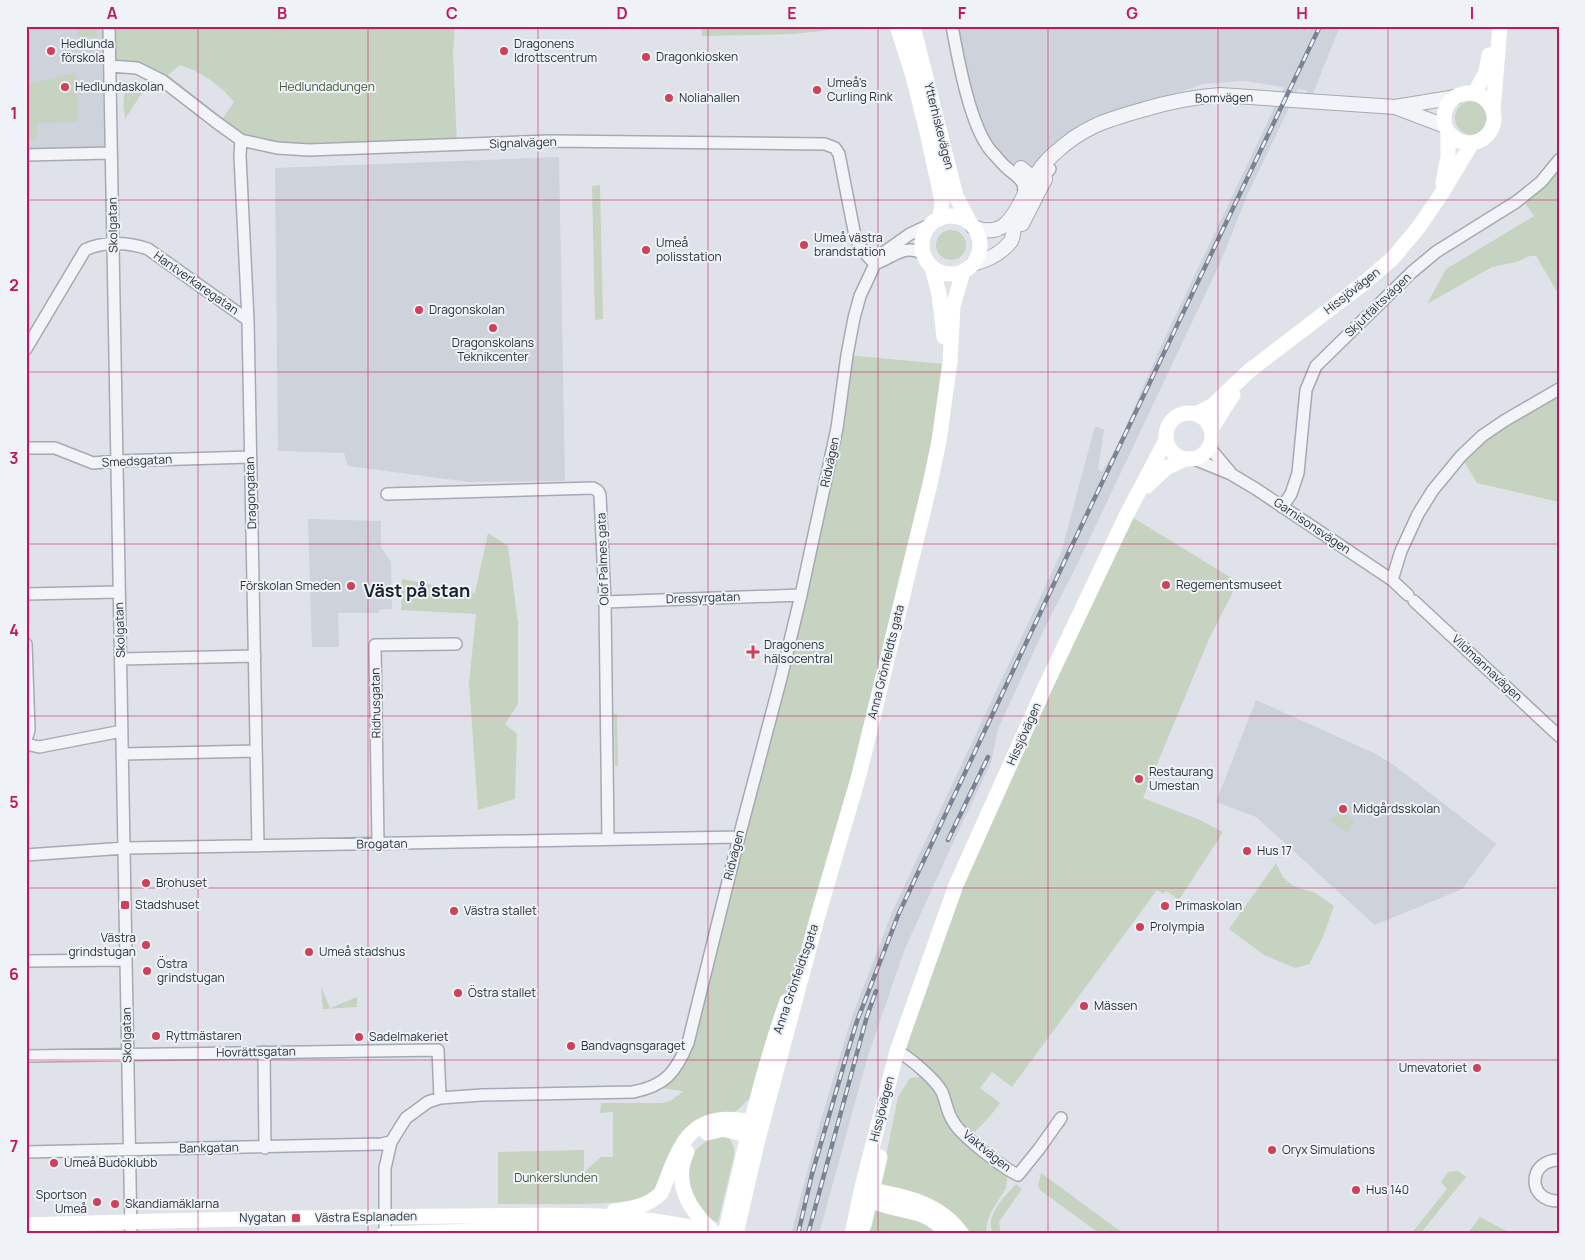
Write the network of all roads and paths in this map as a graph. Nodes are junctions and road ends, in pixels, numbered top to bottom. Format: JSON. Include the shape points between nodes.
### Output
{"nodes":[{"id":1,"x":109,"y":26,"type":"edge"},
{"id":2,"x":897,"y":26,"type":"edge"},
{"id":3,"x":913,"y":26,"type":"edge"},
{"id":4,"x":952,"y":26,"type":"edge"},
{"id":5,"x":1494,"y":26,"type":"edge"},
{"id":6,"x":1500,"y":26,"type":"edge"},
{"id":7,"x":110,"y":66,"type":"junction"},
{"id":8,"x":1474,"y":94,"type":"junction"},
{"id":9,"x":1456,"y":97,"type":"junction"},
{"id":10,"x":1395,"y":107,"type":"junction"},
{"id":11,"x":1493,"y":110,"type":"junction"},
{"id":12,"x":1447,"y":129,"type":"junction"},
{"id":13,"x":242,"y":140,"type":"junction"},
{"id":14,"x":1472,"y":143,"type":"junction"},
{"id":15,"x":111,"y":153,"type":"junction"},
{"id":16,"x":26,"y":154,"type":"edge"},
{"id":17,"x":1559,"y":160,"type":"edge"},
{"id":18,"x":1046,"y":167,"type":"junction"},
{"id":19,"x":1019,"y":172,"type":"junction"},
{"id":20,"x":1033,"y":181,"type":"junction"},
{"id":21,"x":1024,"y":196,"type":"junction"},
{"id":22,"x":1440,"y":196,"type":"junction"},
{"id":23,"x":934,"y":222,"type":"junction"},
{"id":24,"x":972,"y":225,"type":"junction"},
{"id":25,"x":1012,"y":239,"type":"junction"},
{"id":26,"x":114,"y":243,"type":"junction"},
{"id":27,"x":923,"y":254,"type":"junction"},
{"id":28,"x":875,"y":264,"type":"junction"},
{"id":29,"x":932,"y":267,"type":"junction"},
{"id":30,"x":968,"y":268,"type":"junction"},
{"id":31,"x":248,"y":320,"type":"junction"},
{"id":32,"x":26,"y":349,"type":"edge"},
{"id":33,"x":1249,"y":371,"type":"junction"},
{"id":34,"x":1559,"y":389,"type":"edge"},
{"id":35,"x":943,"y":402,"type":"junction"},
{"id":36,"x":1195,"y":414,"type":"junction"},
{"id":37,"x":1210,"y":429,"type":"junction"},
{"id":38,"x":1166,"y":440,"type":"junction"},
{"id":39,"x":1209,"y":447,"type":"junction"},
{"id":40,"x":26,"y":448,"type":"edge"},
{"id":41,"x":250,"y":457,"type":"junction"},
{"id":42,"x":1190,"y":459,"type":"junction"},
{"id":43,"x":117,"y":461,"type":"junction"},
{"id":44,"x":1231,"y":474,"type":"junction"},
{"id":45,"x":387,"y":494,"type":"dead end"},
{"id":46,"x":1282,"y":507,"type":"junction"},
{"id":47,"x":1127,"y":514,"type":"junction"},
{"id":48,"x":1392,"y":580,"type":"junction"},
{"id":49,"x":119,"y":592,"type":"junction"},
{"id":50,"x":26,"y":594,"type":"edge"},
{"id":51,"x":801,"y":595,"type":"junction"},
{"id":52,"x":605,"y":602,"type":"junction"},
{"id":53,"x":26,"y":644,"type":"edge"},
{"id":54,"x":456,"y":644,"type":"dead end"},
{"id":55,"x":255,"y":656,"type":"junction"},
{"id":56,"x":121,"y":659,"type":"junction"},
{"id":57,"x":122,"y":731,"type":"junction"},
{"id":58,"x":1559,"y":736,"type":"edge"},
{"id":59,"x":26,"y":742,"type":"edge"},
{"id":60,"x":256,"y":751,"type":"junction"},
{"id":61,"x":123,"y":754,"type":"junction"},
{"id":62,"x":739,"y":837,"type":"junction"},
{"id":63,"x":608,"y":839,"type":"junction"},
{"id":64,"x":378,"y":844,"type":"junction"},
{"id":65,"x":258,"y":846,"type":"junction"},
{"id":66,"x":125,"y":848,"type":"junction"},
{"id":67,"x":26,"y":855,"type":"edge"},
{"id":68,"x":817,"y":919,"type":"joint"},
{"id":69,"x":126,"y":960,"type":"junction"},
{"id":70,"x":26,"y":961,"type":"edge"},
{"id":71,"x":264,"y":1052,"type":"junction"},
{"id":72,"x":901,"y":1053,"type":"junction"},
{"id":73,"x":128,"y":1054,"type":"junction"},
{"id":74,"x":26,"y":1056,"type":"edge"},
{"id":75,"x":440,"y":1098,"type":"junction"},
{"id":76,"x":1061,"y":1118,"type":"dead end"},
{"id":77,"x":755,"y":1130,"type":"junction"},
{"id":78,"x":391,"y":1142,"type":"junction"},
{"id":79,"x":265,"y":1148,"type":"junction"},
{"id":80,"x":129,"y":1150,"type":"junction"},
{"id":81,"x":26,"y":1152,"type":"edge"},
{"id":82,"x":1559,"y":1160,"type":"edge"},
{"id":83,"x":865,"y":1194,"type":"junction"},
{"id":84,"x":1559,"y":1201,"type":"edge"},
{"id":85,"x":895,"y":1208,"type":"junction"},
{"id":86,"x":386,"y":1217,"type":"junction"},
{"id":87,"x":26,"y":1224,"type":"edge"},
{"id":88,"x":601,"y":1225,"type":"edge"},
{"id":89,"x":131,"y":1228,"type":"edge"},
{"id":90,"x":713,"y":1231,"type":"edge"},
{"id":91,"x":858,"y":1232,"type":"edge"},
{"id":92,"x":385,"y":1234,"type":"edge"},
{"id":93,"x":663,"y":1234,"type":"edge"},
{"id":94,"x":736,"y":1234,"type":"edge"},
{"id":95,"x":947,"y":1234,"type":"edge"},
{"id":96,"x":962,"y":1234,"type":"edge"}],
"edges":[{"from":1,"to":7,"type":"street","name":"Skolgatan"},
{"from":2,"to":23,"type":"main road","name":"Ytterhiskevägen","via":[[928,132],[942,201]]},
{"from":3,"to":24,"type":"main road","name":"Ytterhiskevägen","via":[[956,196]]},
{"from":4,"to":19,"type":"street","via":[[958,60],[984,140],[998,158],[1008,161]]},
{"from":5,"to":8,"type":"main road","via":[[1486,72]]},
{"from":6,"to":11,"type":"main road"},
{"from":7,"to":13,"type":"street","name":"Signalvägen","via":[[138,68],[163,81]]},
{"from":7,"to":15,"type":"street","name":"Skolgatan"},
{"from":8,"to":9,"type":"main road"},
{"from":8,"to":11,"type":"main road","via":[[1488,102]]},
{"from":9,"to":10,"type":"street","name":"Bomvägen"},
{"from":9,"to":12,"type":"main road","via":[[1445,112]]},
{"from":10,"to":12,"type":"street","name":"Bomvägen"},
{"from":10,"to":18,"type":"street","name":"Bomvägen","via":[[1247,96],[1197,96],[1112,117],[1083,131],[1056,152]]},
{"from":11,"to":14,"type":"main road","via":[[1491,131]]},
{"from":12,"to":14,"type":"main road","via":[[1452,137]]},
{"from":12,"to":22,"type":"main road","name":"Hissjövägen","via":[[1448,156]]},
{"from":13,"to":28,"type":"street","name":"Signalvägen","via":[[277,148],[309,150],[549,142],[825,144],[839,154],[855,236]]},
{"from":13,"to":31,"type":"street","name":"Dragongatan","via":[[240,156]]},
{"from":14,"to":22,"type":"main road","name":"Hissjövägen"},
{"from":15,"to":16,"type":"street"},
{"from":15,"to":26,"type":"street","name":"Skolgatan"},
{"from":17,"to":46,"type":"street","name":"Skjutfältsvägen","via":[[1541,182],[1516,202],[1436,252],[1412,272],[1316,366],[1306,390],[1298,472],[1291,494]]},
{"from":18,"to":19,"type":"street"},
{"from":18,"to":20,"type":"street","name":"Bomvägen"},
{"from":18,"to":25,"type":"street","name":"Bomvägen","via":[[1025,220]]},
{"from":19,"to":20,"type":"street"},
{"from":19,"to":21,"type":"street"},
{"from":20,"to":21,"type":"street","name":"Bomvägen"},
{"from":20,"to":25,"type":"street","name":"Bomvägen","via":[[1034,188]]},
{"from":21,"to":24,"type":"street","name":"Bomvägen","via":[[1006,224],[987,231]]},
{"from":22,"to":33,"type":"main road","name":"Hissjövägen","via":[[1393,258]]},
{"from":23,"to":24,"type":"main road","via":[[952,216]]},
{"from":23,"to":27,"type":"main road","via":[[923,238]]},
{"from":23,"to":28,"type":"street","name":"Ridvägen","via":[[894,244],[882,253]]},
{"from":24,"to":30,"type":"main road","via":[[980,248]]},
{"from":25,"to":30,"type":"street","name":"Bomvägen","via":[[994,256]]},
{"from":26,"to":31,"type":"street","name":"Hantverkaregatan","via":[[148,249]]},
{"from":26,"to":32,"type":"street","name":"Hantverkaregatan","via":[[85,250]]},
{"from":26,"to":43,"type":"street","name":"Skolgatan"},
{"from":27,"to":28,"type":"street","via":[[908,249]]},
{"from":27,"to":29,"type":"main road"},
{"from":28,"to":51,"type":"street","name":"Ridvägen","via":[[854,318],[837,428]]},
{"from":29,"to":30,"type":"main road","via":[[945,274]]},
{"from":29,"to":35,"type":"main road","via":[[944,328]]},
{"from":30,"to":35,"type":"main road","via":[[954,306]]},
{"from":31,"to":41,"type":"street","name":"Dragongatan"},
{"from":33,"to":36,"type":"main road","name":"Hissjövägen","via":[[1212,406]]},
{"from":33,"to":37,"type":"main road","name":"Hissjövägen"},
{"from":34,"to":48,"type":"street","via":[[1504,420],[1461,456],[1418,514]]},
{"from":35,"to":68,"type":"main road","name":"Anna Grönfeldts gata","via":[[939,441],[920,523],[858,776]]},
{"from":36,"to":37,"type":"main road","via":[[1205,420]]},
{"from":36,"to":38,"type":"main road","via":[[1180,415],[1169,424]]},
{"from":37,"to":39,"type":"main road"},
{"from":38,"to":42,"type":"main road","via":[[1175,454]]},
{"from":38,"to":47,"type":"main road","name":"Hissjövägen"},
{"from":39,"to":42,"type":"main road","via":[[1205,453]]},
{"from":39,"to":44,"type":"street","name":"Garnisonsvägen"},
{"from":40,"to":43,"type":"street","name":"Smedsgatan","via":[[55,448],[93,463]]},
{"from":41,"to":43,"type":"street","name":"Smedsgatan"},
{"from":41,"to":55,"type":"street","name":"Dragongatan"},
{"from":42,"to":44,"type":"street","name":"Garnisonsvägen"},
{"from":42,"to":47,"type":"main road","name":"Hissjövägen","via":[[1166,468],[1148,484]]},
{"from":43,"to":49,"type":"street","name":"Skolgatan"},
{"from":44,"to":46,"type":"street","name":"Garnisonsvägen"},
{"from":45,"to":52,"type":"street","name":"Olof Palmes gata","via":[[594,488],[600,495]]},
{"from":46,"to":48,"type":"street","name":"Garnisonsvägen"},
{"from":47,"to":72,"type":"main road","name":"Hissjövägen","via":[[956,885],[929,959]]},
{"from":48,"to":58,"type":"street","name":"Vildmannavägen"},
{"from":49,"to":50,"type":"street"},
{"from":49,"to":56,"type":"street","name":"Skolgatan"},
{"from":51,"to":52,"type":"street","name":"Dressyrgatan"},
{"from":51,"to":62,"type":"street","name":"Ridvägen"},
{"from":52,"to":63,"type":"street","name":"Olof Palmes gata"},
{"from":53,"to":59,"type":"street","via":[[29,730]]},
{"from":54,"to":64,"type":"street","name":"Ridhusgatan","via":[[374,645]]},
{"from":55,"to":56,"type":"street"},
{"from":55,"to":60,"type":"street","name":"Dragongatan"},
{"from":56,"to":57,"type":"street","name":"Skolgatan"},
{"from":57,"to":59,"type":"street","via":[[39,747]]},
{"from":57,"to":61,"type":"street","name":"Skolgatan"},
{"from":60,"to":61,"type":"street"},
{"from":60,"to":65,"type":"street","name":"Dragongatan"},
{"from":61,"to":66,"type":"street","name":"Skolgatan"},
{"from":62,"to":63,"type":"street","name":"Brogatan"},
{"from":62,"to":75,"type":"street","name":"Ridvägen","via":[[688,1043],[680,1062],[669,1076],[653,1087],[633,1092],[588,1091],[471,1100]]},
{"from":63,"to":64,"type":"street","name":"Brogatan"},
{"from":64,"to":65,"type":"street","name":"Brogatan"},
{"from":65,"to":66,"type":"street","name":"Brogatan"},
{"from":66,"to":67,"type":"street","name":"Brogatan"},
{"from":66,"to":69,"type":"street","name":"Skolgatan"},
{"from":68,"to":77,"type":"main road","name":"Anna Grönfeldtsgata","via":[[779,1024]]},
{"from":69,"to":70,"type":"street"},
{"from":69,"to":73,"type":"street","name":"Skolgatan"},
{"from":71,"to":73,"type":"street","name":"Hovrättsgatan"},
{"from":71,"to":75,"type":"street","name":"Hovrättsgatan","via":[[438,1050]]},
{"from":71,"to":79,"type":"street"},
{"from":72,"to":76,"type":"street","name":"Vaktvägen","via":[[941,1090],[953,1122],[967,1138],[1008,1171],[1018,1175]]},
{"from":72,"to":83,"type":"main road","name":"Hissjövägen"},
{"from":73,"to":74,"type":"street","name":"Hovrättsgatan"},
{"from":73,"to":80,"type":"street","name":"Skolgatan"},
{"from":75,"to":78,"type":"street","name":"Ridvägen","via":[[428,1102],[406,1118]]},
{"from":77,"to":88,"type":"main road","via":[[728,1118],[701,1126],[681,1145],[655,1199]]},
{"from":77,"to":90,"type":"main road","name":"Anna Grönfeldtsgata"},
{"from":77,"to":90,"type":"main road","via":[[724,1129],[708,1133],[692,1144],[685,1158],[681,1176],[683,1189],[691,1208]]},
{"from":77,"to":94,"type":"main road","name":"Anna Grönfeldtsgata"},
{"from":78,"to":79,"type":"street","name":"Bankgatan"},
{"from":78,"to":86,"type":"street","name":"Ridvägen","via":[[385,1168]]},
{"from":79,"to":80,"type":"street","name":"Bankgatan"},
{"from":80,"to":81,"type":"street","name":"Bankgatan"},
{"from":80,"to":89,"type":"street","name":"Skolgatan"},
{"from":82,"to":84,"type":"street","via":[[1542,1164],[1535,1180],[1536,1189],[1542,1197]]},
{"from":83,"to":85,"type":"main road"},
{"from":83,"to":91,"type":"main road","name":"Hissjövägen"},
{"from":83,"to":96,"type":"main road","via":[[933,1207],[951,1220]]},
{"from":85,"to":91,"type":"main road"},
{"from":85,"to":95,"type":"main road","via":[[930,1219]]},
{"from":86,"to":88,"type":"main road","name":"Västra Esplanaden"},
{"from":86,"to":89,"type":"main road","name":"Västra Esplanaden"},
{"from":86,"to":92,"type":"street","name":"Ridvägen"},
{"from":87,"to":89,"type":"main road","name":"Västra Esplanaden"},
{"from":88,"to":90,"type":"main road","name":"Västra Esplanaden","via":[[656,1220]]},
{"from":88,"to":92,"type":"main road","name":"Västra Esplanaden"},
{"from":88,"to":93,"type":"main road","name":"Västra Esplanaden"}]}
